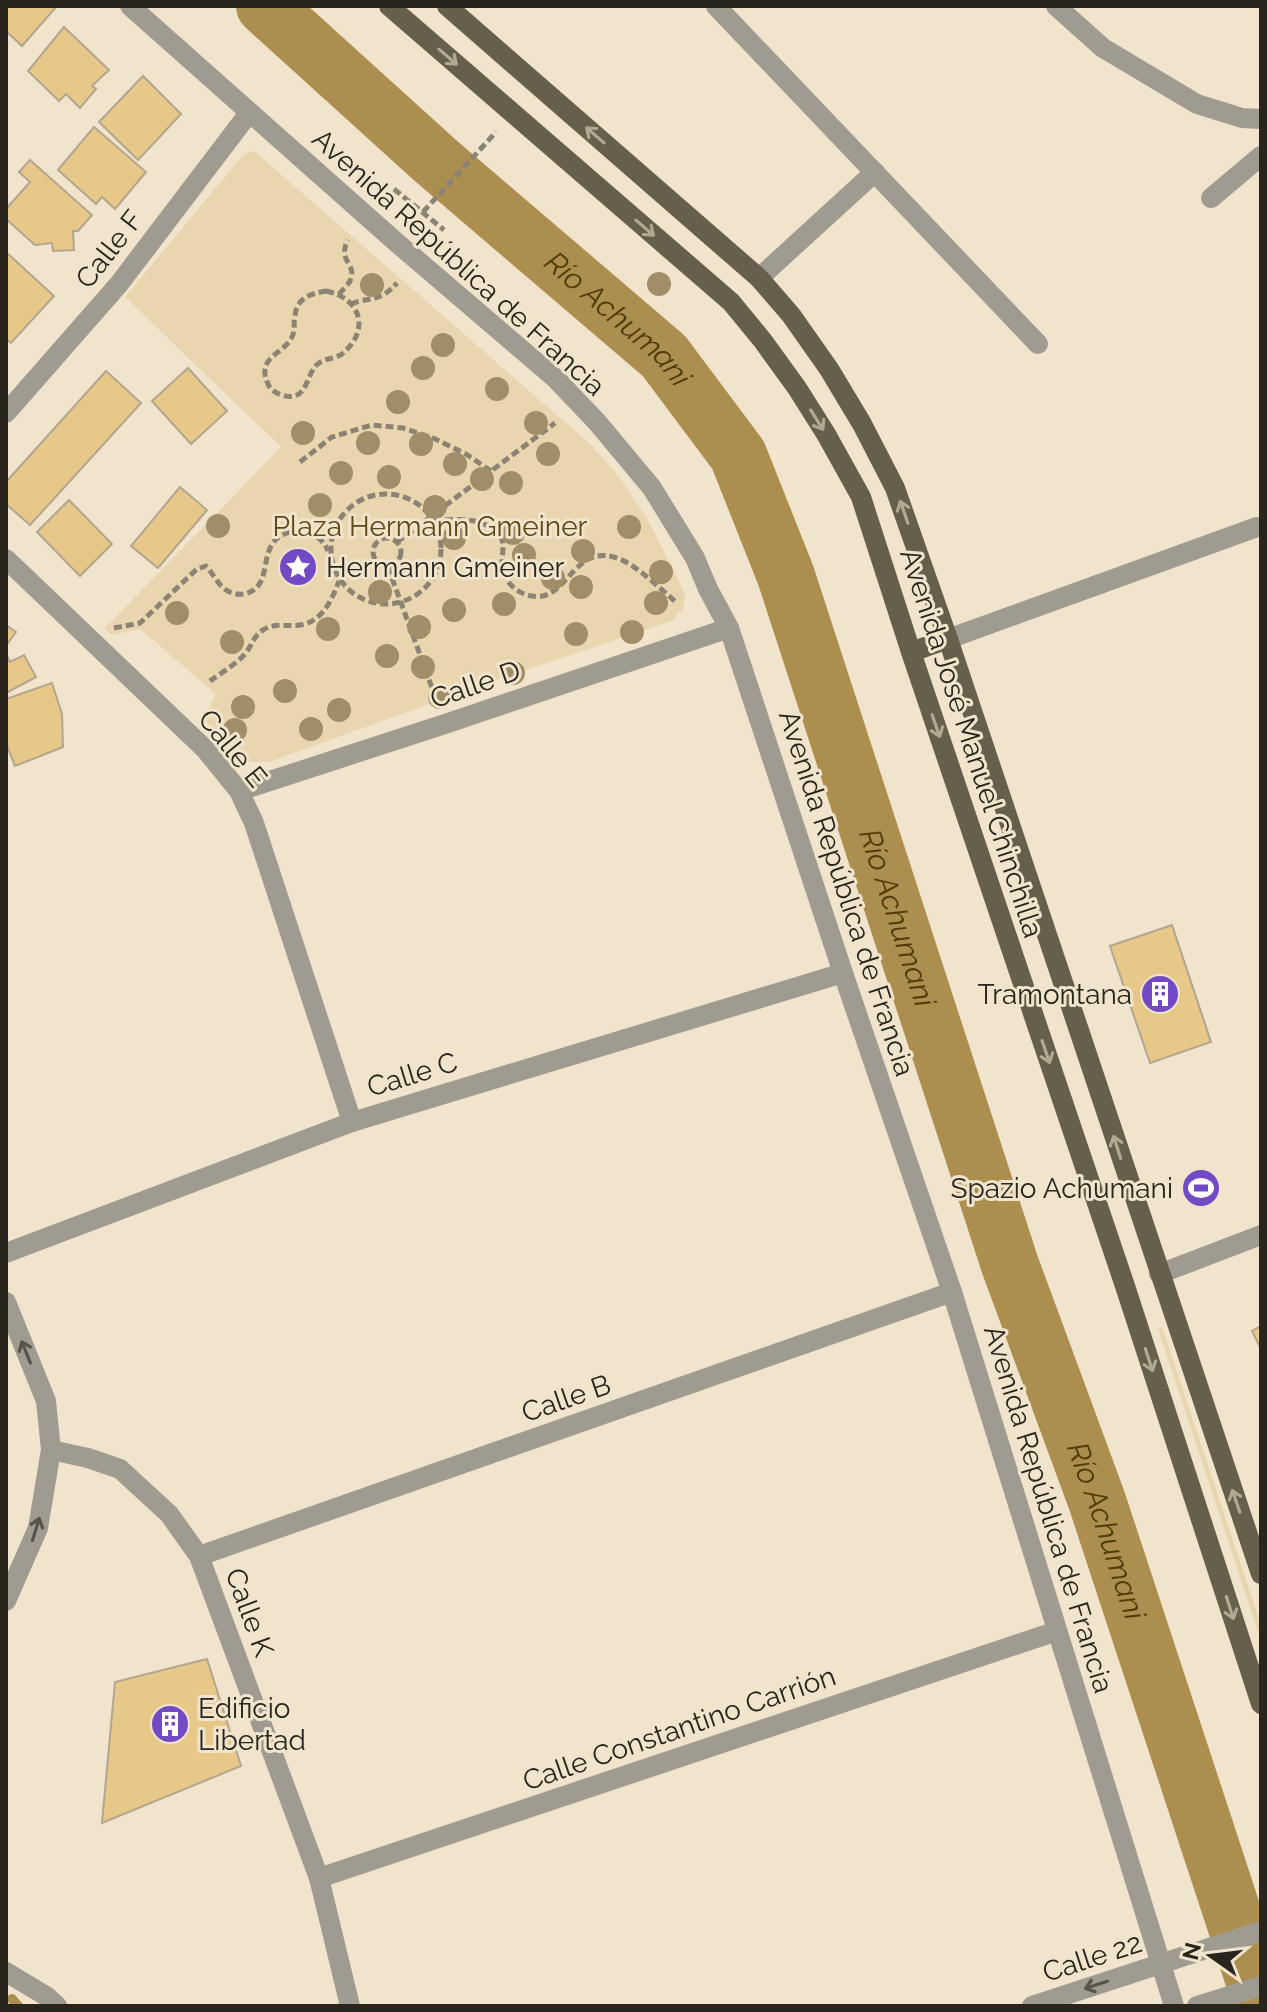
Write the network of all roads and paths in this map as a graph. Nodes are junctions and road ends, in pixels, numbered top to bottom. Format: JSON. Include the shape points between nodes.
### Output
{"nodes":[{"id":1,"x":130,"y":6,"type":"edge"},
{"id":2,"x":389,"y":6,"type":"edge"},
{"id":3,"x":447,"y":6,"type":"edge"},
{"id":4,"x":716,"y":6,"type":"edge"},
{"id":5,"x":1056,"y":6,"type":"edge"},
{"id":6,"x":249,"y":113,"type":"junction"},
{"id":7,"x":1261,"y":119,"type":"edge"},
{"id":8,"x":499,"y":128,"type":"dead end"},
{"id":9,"x":1261,"y":156,"type":"edge"},
{"id":10,"x":875,"y":172,"type":"junction"},
{"id":11,"x":394,"y":189,"type":"dead end"},
{"id":12,"x":1211,"y":198,"type":"dead end"},
{"id":13,"x":425,"y":210,"type":"junction"},
{"id":14,"x":444,"y":230,"type":"dead end"},
{"id":15,"x":348,"y":240,"type":"dead end"},
{"id":16,"x":759,"y":278,"type":"junction"},
{"id":17,"x":397,"y":283,"type":"dead end"},
{"id":18,"x":339,"y":294,"type":"junction"},
{"id":19,"x":731,"y":302,"type":"junction"},
{"id":20,"x":351,"y":304,"type":"junction"},
{"id":21,"x":1038,"y":344,"type":"dead end"},
{"id":22,"x":6,"y":413,"type":"edge"},
{"id":23,"x":555,"y":423,"type":"dead end"},
{"id":24,"x":300,"y":462,"type":"dead end"},
{"id":25,"x":491,"y":471,"type":"junction"},
{"id":26,"x":432,"y":518,"type":"junction"},
{"id":27,"x":1257,"y":527,"type":"dead end"},
{"id":28,"x":397,"y":542,"type":"junction"},
{"id":29,"x":330,"y":556,"type":"junction"},
{"id":30,"x":6,"y":559,"type":"edge"},
{"id":31,"x":388,"y":567,"type":"junction"},
{"id":32,"x":340,"y":581,"type":"junction"},
{"id":33,"x":676,"y":602,"type":"dead end"},
{"id":34,"x":401,"y":603,"type":"junction"},
{"id":35,"x":729,"y":628,"type":"junction"},
{"id":36,"x":110,"y":629,"type":"dead end"},
{"id":37,"x":948,"y":639,"type":"junction"},
{"id":38,"x":911,"y":652,"type":"junction"},
{"id":39,"x":210,"y":681,"type":"dead end"},
{"id":40,"x":435,"y":696,"type":"dead end"},
{"id":41,"x":239,"y":791,"type":"junction"},
{"id":42,"x":843,"y":973,"type":"junction"},
{"id":43,"x":352,"y":1122,"type":"junction"},
{"id":44,"x":1261,"y":1235,"type":"edge"},
{"id":45,"x":6,"y":1253,"type":"edge"},
{"id":46,"x":1159,"y":1274,"type":"junction"},
{"id":47,"x":1125,"y":1286,"type":"junction"},
{"id":48,"x":952,"y":1292,"type":"junction"},
{"id":49,"x":6,"y":1302,"type":"edge"},
{"id":50,"x":51,"y":1450,"type":"junction"},
{"id":51,"x":199,"y":1556,"type":"junction"},
{"id":52,"x":1261,"y":1574,"type":"edge"},
{"id":53,"x":6,"y":1601,"type":"edge"},
{"id":54,"x":1057,"y":1631,"type":"junction"},
{"id":55,"x":1261,"y":1704,"type":"edge"},
{"id":56,"x":319,"y":1878,"type":"junction"},
{"id":57,"x":1261,"y":1931,"type":"edge"},
{"id":58,"x":1161,"y":1964,"type":"junction"},
{"id":59,"x":6,"y":1972,"type":"edge"},
{"id":60,"x":1261,"y":1986,"type":"edge"},
{"id":61,"x":1202,"y":2005,"type":"edge"},
{"id":62,"x":57,"y":2006,"type":"edge"},
{"id":63,"x":350,"y":2006,"type":"edge"},
{"id":64,"x":1032,"y":2006,"type":"edge"},
{"id":65,"x":1174,"y":2006,"type":"edge"}],
"edges":[{"from":1,"to":6,"type":"street","name":"Avenida República de Francia"},
{"from":2,"to":19,"type":"main road","name":"Avenida José Manuel Chinchilla","one_way":true},
{"from":16,"to":3,"type":"main road","name":"Avenida José Manuel Chinchilla","one_way":true},
{"from":4,"to":10,"type":"street"},
{"from":5,"to":7,"type":"street","via":[[1103,48],[1197,104]]},
{"from":6,"to":22,"type":"street","name":"Calle F","via":[[119,284]]},
{"from":6,"to":35,"type":"street","name":"Avenida República de Francia","via":[[556,379],[597,422],[652,488]]},
{"from":8,"to":13,"type":"path"},
{"from":9,"to":12,"type":"street"},
{"from":10,"to":16,"type":"street"},
{"from":10,"to":21,"type":"street"},
{"from":11,"to":13,"type":"path"},
{"from":13,"to":14,"type":"path"},
{"from":15,"to":18,"type":"path","via":[[344,256],[351,280]]},
{"from":16,"to":19,"type":"main road"},
{"from":37,"to":16,"type":"main road","name":"Avenida José Manuel Chinchilla","one_way":true,"via":[[889,475],[829,369]]},
{"from":17,"to":20,"type":"path","via":[[381,297]]},
{"from":18,"to":20,"type":"path"},
{"from":18,"to":20,"type":"path","via":[[308,295],[298,306],[294,334],[265,368],[271,389],[295,396],[305,389],[315,366],[342,353],[360,328]]},
{"from":19,"to":38,"type":"main road","name":"Avenida José Manuel Chinchilla","one_way":true,"via":[[797,388],[861,497]]},
{"from":23,"to":25,"type":"path"},
{"from":24,"to":25,"type":"path","via":[[332,437],[372,425],[433,438]]},
{"from":25,"to":26,"type":"path"},
{"from":26,"to":28,"type":"path"},
{"from":26,"to":29,"type":"path","via":[[403,496],[366,497],[338,520]]},
{"from":26,"to":33,"type":"path","via":[[488,525],[502,537],[502,565],[516,591],[535,597],[550,594],[584,561],[608,555],[636,569]]},
{"from":26,"to":34,"type":"path","via":[[440,536],[437,570],[416,597]]},
{"from":27,"to":37,"type":"street"},
{"from":28,"to":31,"type":"path","via":[[400,559]]},
{"from":28,"to":31,"type":"path","via":[[384,538],[374,547],[375,561]]},
{"from":29,"to":32,"type":"path"},
{"from":29,"to":36,"type":"path","via":[[318,537],[294,531],[280,535],[271,543],[263,578],[248,593],[226,590],[206,566],[140,623]]},
{"from":30,"to":41,"type":"street","name":"Calle E","via":[[205,749]]},
{"from":31,"to":34,"type":"path"},
{"from":32,"to":34,"type":"path","via":[[366,602]]},
{"from":32,"to":39,"type":"path","via":[[314,620],[264,630]]},
{"from":34,"to":40,"type":"path"},
{"from":35,"to":41,"type":"street","name":"Calle D"},
{"from":35,"to":42,"type":"street","name":"Avenida República de Francia"},
{"from":37,"to":38,"type":"main road"},
{"from":46,"to":37,"type":"main road","name":"Avenida José Manuel Chinchilla","one_way":true},
{"from":38,"to":47,"type":"main road","name":"Avenida José Manuel Chinchilla","one_way":true},
{"from":41,"to":43,"type":"street","name":"Calle E"},
{"from":42,"to":43,"type":"street","name":"Calle C"},
{"from":42,"to":48,"type":"street","name":"Avenida República de Francia"},
{"from":43,"to":45,"type":"street","name":"Calle C"},
{"from":44,"to":46,"type":"street"},
{"from":46,"to":47,"type":"main road"},
{"from":52,"to":46,"type":"main road","name":"Avenida José Manuel Chinchilla","one_way":true},
{"from":47,"to":55,"type":"main road","name":"Avenida José Manuel Chinchilla","one_way":true},
{"from":48,"to":51,"type":"street","name":"Calle B"},
{"from":48,"to":54,"type":"street","name":"Avenida República de Francia"},
{"from":50,"to":49,"type":"street","one_way":true,"via":[[46,1401]]},
{"from":50,"to":51,"type":"street","name":"Calle K","via":[[120,1469],[169,1514]]},
{"from":53,"to":50,"type":"street","one_way":true,"via":[[38,1528]]},
{"from":51,"to":56,"type":"street","name":"Calle K"},
{"from":54,"to":56,"type":"street","name":"Calle Constantino Carrión"},
{"from":54,"to":58,"type":"street","name":"Avenida República de Francia"},
{"from":56,"to":63,"type":"street","name":"Calle K"},
{"from":57,"to":58,"type":"street","name":"Calle 22"},
{"from":58,"to":64,"type":"street","name":"Calle 22","one_way":true},
{"from":58,"to":65,"type":"street","name":"Avenida República de Francia"},
{"from":59,"to":62,"type":"street"},
{"from":60,"to":61,"type":"street"}]}
